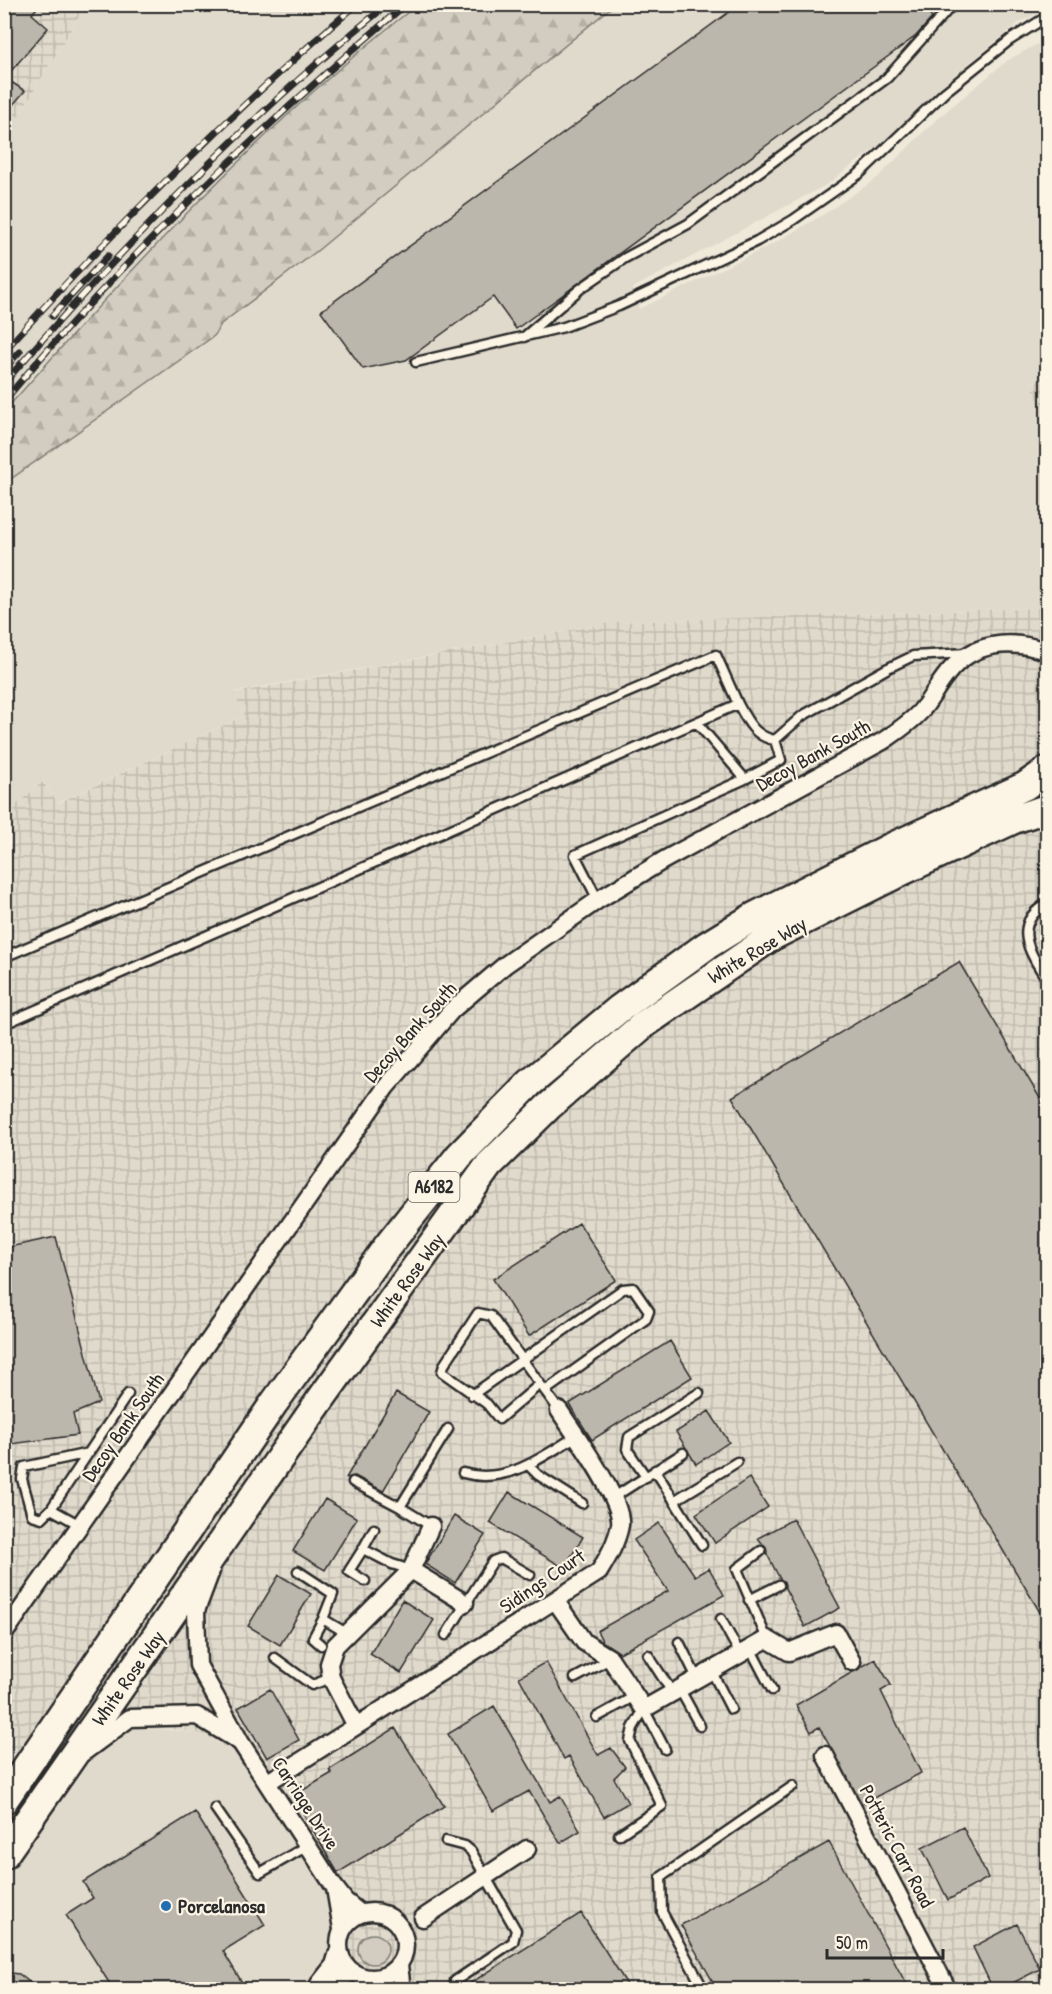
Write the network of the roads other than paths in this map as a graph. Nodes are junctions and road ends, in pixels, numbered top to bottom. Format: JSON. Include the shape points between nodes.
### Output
{"nodes":[{"id":1,"x":953,"y":4,"type":"edge"},
{"id":2,"x":1047,"y":16,"type":"edge"},
{"id":3,"x":522,"y":338,"type":"junction"},
{"id":4,"x":416,"y":362,"type":"dead end"},
{"id":5,"x":1047,"y":652,"type":"edge"},
{"id":6,"x":968,"y":653,"type":"junction"},
{"id":7,"x":738,"y":704,"type":"junction"},
{"id":8,"x":697,"y":723,"type":"junction"},
{"id":9,"x":775,"y":741,"type":"junction"},
{"id":10,"x":1047,"y":770,"type":"edge"},
{"id":11,"x":745,"y":779,"type":"junction"},
{"id":12,"x":1047,"y":808,"type":"edge"},
{"id":13,"x":598,"y":900,"type":"junction"},
{"id":14,"x":1047,"y":903,"type":"edge"},
{"id":15,"x":4,"y":957,"type":"edge"},
{"id":16,"x":1047,"y":981,"type":"edge"},
{"id":17,"x":4,"y":1024,"type":"edge"},
{"id":18,"x":522,"y":1359,"type":"junction"},
{"id":19,"x":543,"y":1388,"type":"junction"},
{"id":20,"x":699,"y":1393,"type":"dead end"},
{"id":21,"x":128,"y":1394,"type":"dead end"},
{"id":22,"x":472,"y":1395,"type":"junction"},
{"id":23,"x":559,"y":1410,"type":"joint"},
{"id":24,"x":448,"y":1429,"type":"dead end"},
{"id":25,"x":576,"y":1437,"type":"junction"},
{"id":26,"x":89,"y":1453,"type":"junction"},
{"id":27,"x":683,"y":1453,"type":"dead end"},
{"id":28,"x":738,"y":1462,"type":"dead end"},
{"id":29,"x":528,"y":1465,"type":"junction"},
{"id":30,"x":655,"y":1470,"type":"junction"},
{"id":31,"x":464,"y":1473,"type":"dead end"},
{"id":32,"x":646,"y":1477,"type":"junction"},
{"id":33,"x":353,"y":1482,"type":"dead end"},
{"id":34,"x":614,"y":1497,"type":"junction"},
{"id":35,"x":674,"y":1501,"type":"junction"},
{"id":36,"x":582,"y":1503,"type":"dead end"},
{"id":37,"x":400,"y":1507,"type":"junction"},
{"id":38,"x":51,"y":1509,"type":"junction"},
{"id":39,"x":80,"y":1526,"type":"junction"},
{"id":40,"x":431,"y":1526,"type":"joint"},
{"id":41,"x":375,"y":1529,"type":"dead end"},
{"id":42,"x":221,"y":1544,"type":"junction"},
{"id":43,"x":702,"y":1545,"type":"dead end"},
{"id":44,"x":363,"y":1549,"type":"junction"},
{"id":45,"x":761,"y":1551,"type":"dead end"},
{"id":46,"x":411,"y":1570,"type":"junction"},
{"id":47,"x":298,"y":1571,"type":"dead end"},
{"id":48,"x":530,"y":1575,"type":"dead end"},
{"id":49,"x":365,"y":1581,"type":"dead end"},
{"id":50,"x":779,"y":1585,"type":"dead end"},
{"id":51,"x":555,"y":1600,"type":"junction"},
{"id":52,"x":749,"y":1600,"type":"junction"},
{"id":53,"x":465,"y":1603,"type":"junction"},
{"id":54,"x":323,"y":1619,"type":"junction"},
{"id":55,"x":721,"y":1619,"type":"dead end"},
{"id":56,"x":4,"y":1634,"type":"edge"},
{"id":57,"x":348,"y":1634,"type":"junction"},
{"id":58,"x":446,"y":1635,"type":"dead end"},
{"id":59,"x":767,"y":1639,"type":"junction"},
{"id":60,"x":679,"y":1642,"type":"dead end"},
{"id":61,"x":321,"y":1645,"type":"dead end"},
{"id":62,"x":745,"y":1651,"type":"junction"},
{"id":63,"x":648,"y":1655,"type":"dead end"},
{"id":64,"x":275,"y":1658,"type":"dead end"},
{"id":65,"x":610,"y":1658,"type":"junction"},
{"id":66,"x":852,"y":1662,"type":"dead end"},
{"id":67,"x":704,"y":1674,"type":"junction"},
{"id":68,"x":331,"y":1678,"type":"junction"},
{"id":69,"x":576,"y":1678,"type":"dead end"},
{"id":70,"x":676,"y":1690,"type":"junction"},
{"id":71,"x":772,"y":1690,"type":"dead end"},
{"id":72,"x":639,"y":1703,"type":"junction"},
{"id":73,"x":731,"y":1709,"type":"dead end"},
{"id":74,"x":597,"y":1717,"type":"dead end"},
{"id":75,"x":356,"y":1726,"type":"junction"},
{"id":76,"x":700,"y":1726,"type":"dead end"},
{"id":77,"x":241,"y":1743,"type":"junction"},
{"id":78,"x":665,"y":1749,"type":"dead end"},
{"id":79,"x":825,"y":1755,"type":"dead end"},
{"id":80,"x":70,"y":1761,"type":"junction"},
{"id":81,"x":268,"y":1782,"type":"junction"},
{"id":82,"x":793,"y":1786,"type":"dead end"},
{"id":83,"x":4,"y":1800,"type":"edge"},
{"id":84,"x":215,"y":1808,"type":"dead end"},
{"id":85,"x":619,"y":1835,"type":"dead end"},
{"id":86,"x":446,"y":1840,"type":"dead end"},
{"id":87,"x":309,"y":1844,"type":"junction"},
{"id":88,"x":527,"y":1848,"type":"dead end"},
{"id":89,"x":4,"y":1855,"type":"edge"},
{"id":90,"x":485,"y":1876,"type":"junction"},
{"id":91,"x":335,"y":1888,"type":"junction"},
{"id":92,"x":361,"y":1914,"type":"junction"},
{"id":93,"x":423,"y":1918,"type":"junction"},
{"id":94,"x":395,"y":1922,"type":"junction"},
{"id":95,"x":342,"y":1929,"type":"junction"},
{"id":96,"x":405,"y":1942,"type":"junction"},
{"id":97,"x":338,"y":1952,"type":"junction"},
{"id":98,"x":399,"y":1965,"type":"junction"},
{"id":99,"x":354,"y":1973,"type":"junction"},
{"id":100,"x":377,"y":1978,"type":"junction"},
{"id":101,"x":314,"y":1987,"type":"edge"},
{"id":102,"x":391,"y":1989,"type":"edge"},
{"id":103,"x":402,"y":1989,"type":"edge"},
{"id":104,"x":454,"y":1989,"type":"edge"},
{"id":105,"x":704,"y":1989,"type":"edge"},
{"id":106,"x":948,"y":1989,"type":"edge"}],
"edges":[{"from":1,"to":3,"type":"lane","via":[[887,78],[688,224],[625,258],[580,289]]},
{"from":2,"to":3,"type":"lane","via":[[971,70],[875,160],[793,220],[619,306]]},
{"from":3,"to":4,"type":"lane"},
{"from":5,"to":6,"type":"street","via":[[1008,644],[980,647]]},
{"from":6,"to":9,"type":"lane","via":[[913,656],[802,716]]},
{"from":6,"to":13,"type":"street","name":"Decoy Bank South","via":[[921,711],[883,741]]},
{"from":7,"to":8,"type":"lane"},
{"from":7,"to":9,"type":"lane","via":[[756,732]]},
{"from":7,"to":15,"type":"lane","via":[[716,655]]},
{"from":8,"to":11,"type":"lane"},
{"from":8,"to":17,"type":"lane"},
{"from":9,"to":11,"type":"lane","via":[[782,760]]},
{"from":10,"to":83,"type":"highway","name":"White Rose Way","number":"A6182","via":[[1025,786],[889,848],[755,916],[618,1009],[530,1083],[459,1156],[379,1258],[274,1403]]},
{"from":11,"to":13,"type":"lane","via":[[576,855]]},
{"from":12,"to":42,"type":"highway","name":"White Rose Way","number":"A6182","via":[[1015,819],[771,937],[669,1005],[588,1071],[489,1166]]},
{"from":13,"to":39,"type":"street","name":"Decoy Bank South","via":[[505,965],[452,1010],[386,1087]]},
{"from":14,"to":16,"type":"lane","via":[[1029,921],[1026,935],[1027,948]]},
{"from":18,"to":19,"type":"lane"},
{"from":18,"to":19,"type":"lane","via":[[623,1289],[633,1288],[637,1292],[648,1311],[646,1319]]},
{"from":18,"to":22,"type":"lane"},
{"from":18,"to":22,"type":"lane","via":[[491,1316],[478,1313],[442,1372]]},
{"from":19,"to":22,"type":"lane","via":[[499,1419],[487,1404]]},
{"from":19,"to":23,"type":"lane"},
{"from":20,"to":32,"type":"lane","via":[[629,1437],[627,1449]]},
{"from":21,"to":26,"type":"lane"},
{"from":23,"to":25,"type":"street","name":"Sidings Court"},
{"from":24,"to":37,"type":"lane"},
{"from":25,"to":29,"type":"lane"},
{"from":25,"to":34,"type":"street","name":"Sidings Court"},
{"from":26,"to":38,"type":"lane"},
{"from":26,"to":38,"type":"lane","via":[[24,1467],[22,1479],[32,1515],[42,1518]]},
{"from":27,"to":30,"type":"lane"},
{"from":28,"to":35,"type":"lane"},
{"from":29,"to":31,"type":"lane","via":[[502,1474]]},
{"from":29,"to":36,"type":"lane"},
{"from":30,"to":32,"type":"lane"},
{"from":30,"to":35,"type":"lane"},
{"from":32,"to":34,"type":"lane"},
{"from":33,"to":37,"type":"lane"},
{"from":34,"to":51,"type":"street","name":"Sidings Court","via":[[620,1522],[612,1549],[599,1572]]},
{"from":35,"to":43,"type":"lane"},
{"from":37,"to":40,"type":"lane"},
{"from":38,"to":39,"type":"lane"},
{"from":39,"to":56,"type":"street","name":"Decoy Bank South"},
{"from":40,"to":46,"type":"street"},
{"from":41,"to":44,"type":"lane"},
{"from":42,"to":77,"type":"street","name":"Carriage Drive","via":[[196,1611],[198,1665]]},
{"from":42,"to":80,"type":"highway","name":"White Rose Way","number":"A6182"},
{"from":44,"to":46,"type":"lane"},
{"from":44,"to":49,"type":"lane","via":[[349,1571]]},
{"from":45,"to":52,"type":"lane","via":[[737,1569]]},
{"from":46,"to":53,"type":"street"},
{"from":46,"to":57,"type":"street"},
{"from":47,"to":54,"type":"lane","via":[[333,1594]]},
{"from":48,"to":53,"type":"lane","via":[[496,1558]]},
{"from":50,"to":52,"type":"lane"},
{"from":51,"to":65,"type":"street","via":[[584,1642]]},
{"from":51,"to":75,"type":"street","name":"Sidings Court"},
{"from":52,"to":59,"type":"lane"},
{"from":53,"to":58,"type":"lane"},
{"from":54,"to":57,"type":"lane"},
{"from":54,"to":61,"type":"lane","via":[[313,1638]]},
{"from":55,"to":62,"type":"lane"},
{"from":57,"to":68,"type":"street","via":[[335,1646],[329,1664]]},
{"from":59,"to":62,"type":"street"},
{"from":59,"to":66,"type":"street","via":[[789,1652],[836,1634]]},
{"from":60,"to":67,"type":"lane"},
{"from":62,"to":67,"type":"street"},
{"from":62,"to":71,"type":"lane"},
{"from":63,"to":70,"type":"lane"},
{"from":64,"to":68,"type":"lane","via":[[312,1684]]},
{"from":65,"to":69,"type":"lane"},
{"from":65,"to":72,"type":"street"},
{"from":67,"to":70,"type":"street"},
{"from":67,"to":73,"type":"lane"},
{"from":68,"to":75,"type":"street"},
{"from":70,"to":72,"type":"street"},
{"from":70,"to":76,"type":"lane"},
{"from":72,"to":74,"type":"lane"},
{"from":72,"to":78,"type":"lane"},
{"from":72,"to":85,"type":"lane","via":[[630,1741],[662,1806]]},
{"from":75,"to":81,"type":"street","name":"Sidings Court"},
{"from":77,"to":80,"type":"street","name":"Carriage Drive","via":[[197,1716],[130,1718]]},
{"from":77,"to":81,"type":"street","name":"Carriage Drive"},
{"from":79,"to":106,"type":"street","name":"Potteric Carr Road"},
{"from":80,"to":89,"type":"highway","name":"White Rose Way","number":"A6182"},
{"from":81,"to":87,"type":"street","name":"Carriage Drive"},
{"from":82,"to":105,"type":"lane","via":[[661,1877],[662,1912]]},
{"from":84,"to":87,"type":"lane","via":[[260,1873]]},
{"from":86,"to":90,"type":"lane","via":[[471,1851]]},
{"from":87,"to":91,"type":"street","name":"Carriage Drive"},
{"from":88,"to":90,"type":"street"},
{"from":90,"to":93,"type":"street"},
{"from":90,"to":104,"type":"lane","via":[[515,1927],[515,1939],[455,1981]]},
{"from":91,"to":92,"type":"street","name":"Carriage Drive"},
{"from":91,"to":95,"type":"street","name":"Carriage Drive"},
{"from":92,"to":94,"type":"street","via":[[377,1912]]},
{"from":92,"to":95,"type":"street"},
{"from":93,"to":94,"type":"street"},
{"from":93,"to":96,"type":"street"},
{"from":94,"to":96,"type":"street"},
{"from":95,"to":97,"type":"street","name":"Carriage Drive"},
{"from":96,"to":98,"type":"street"},
{"from":97,"to":99,"type":"street"},
{"from":97,"to":101,"type":"street","name":"Carriage Drive","via":[[334,1965]]},
{"from":98,"to":100,"type":"street"},
{"from":98,"to":103,"type":"street"},
{"from":99,"to":100,"type":"street"},
{"from":99,"to":101,"type":"street"},
{"from":100,"to":102,"type":"street"}]}
